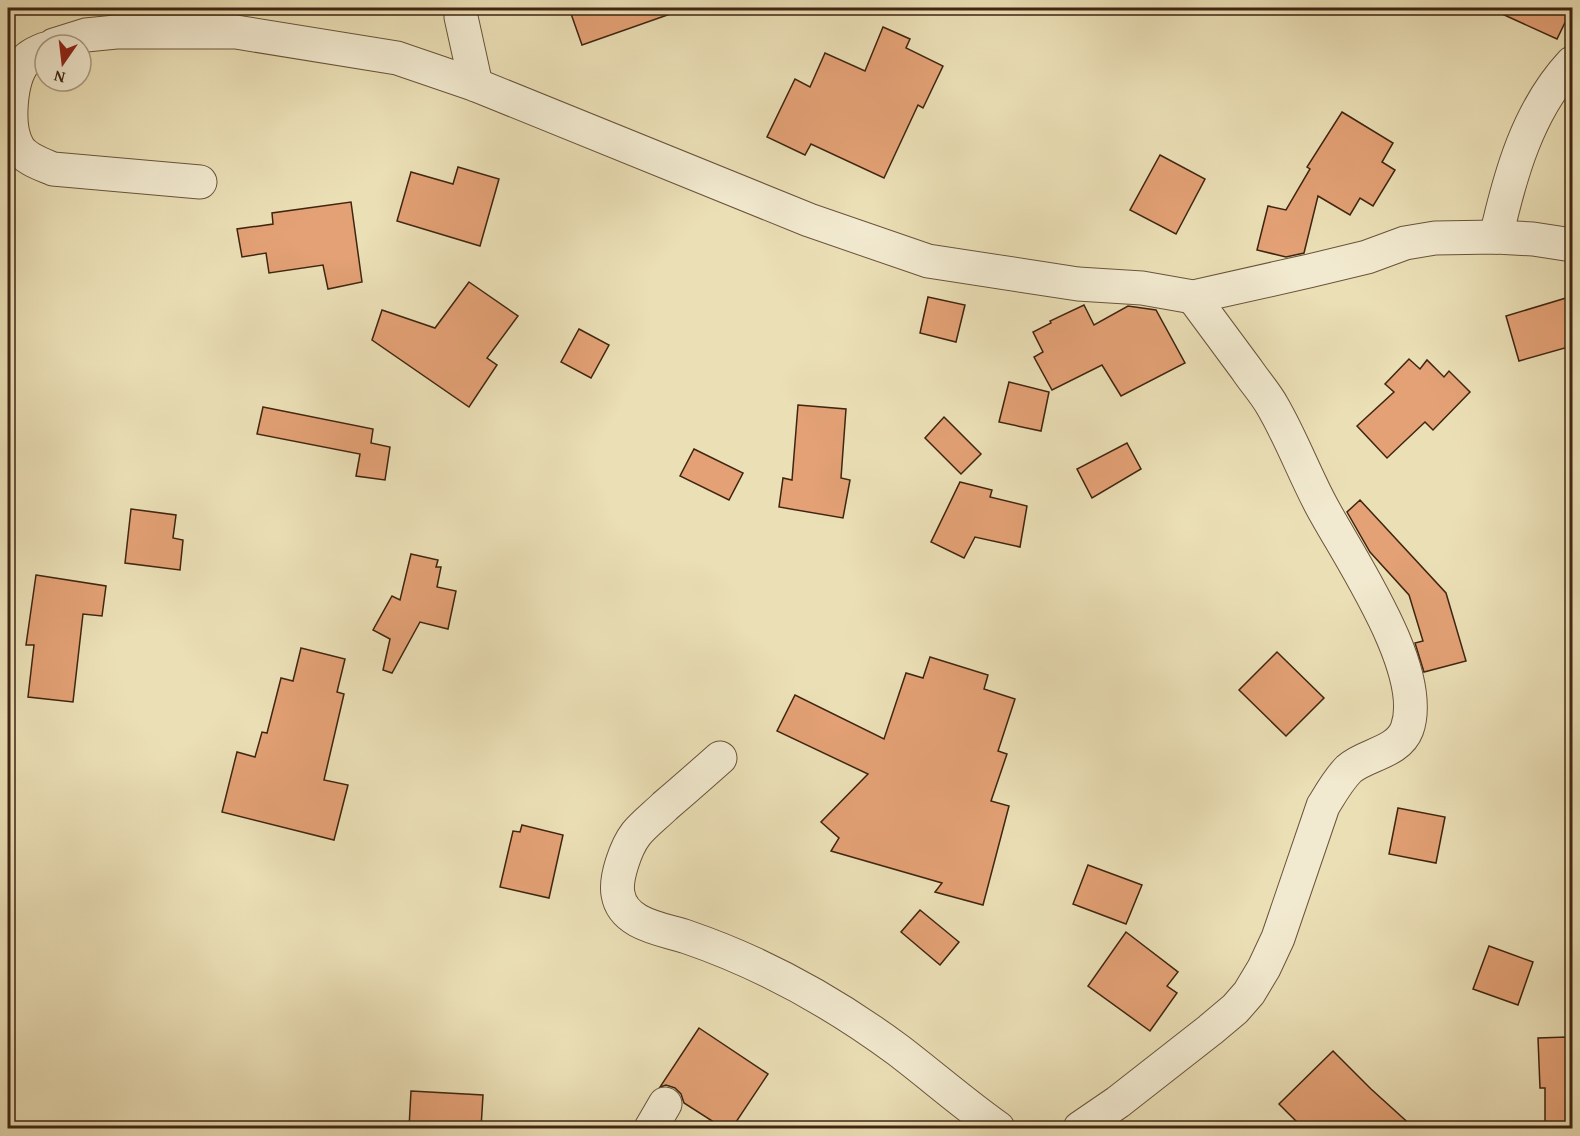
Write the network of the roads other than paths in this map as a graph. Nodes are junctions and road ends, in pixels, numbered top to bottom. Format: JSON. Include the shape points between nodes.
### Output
{"nodes":[{"id":1,"x":461,"y":8,"type":"edge"},
{"id":2,"x":93,"y":34,"type":"edge"},
{"id":3,"x":33,"y":55,"type":"edge"},
{"id":4,"x":1572,"y":63,"type":"edge"},
{"id":5,"x":476,"y":85,"type":"junction"},
{"id":6,"x":200,"y":182,"type":"dead end"},
{"id":7,"x":1496,"y":237,"type":"junction"},
{"id":8,"x":1572,"y":245,"type":"edge"},
{"id":9,"x":1193,"y":297,"type":"junction"},
{"id":10,"x":720,"y":758,"type":"dead end"},
{"id":11,"x":998,"y":1128,"type":"edge"},
{"id":12,"x":1080,"y":1128,"type":"edge"}],
"edges":[{"from":1,"to":5,"type":"street"},
{"from":2,"to":5,"type":"street","via":[[236,32],[397,57]]},
{"from":3,"to":6,"type":"street","via":[[23,63],[12,95],[10,119],[17,146],[34,162],[53,169]]},
{"from":4,"to":7,"type":"street","via":[[1540,110],[1518,154]]},
{"from":5,"to":9,"type":"street","via":[[732,191],[928,261]]},
{"from":7,"to":8,"type":"street"},
{"from":7,"to":9,"type":"street","via":[[1435,238],[1405,243],[1358,259]]},
{"from":9,"to":12,"type":"street","via":[[1273,406],[1321,505],[1389,628],[1404,668],[1409,717],[1407,731],[1397,743],[1349,769],[1323,806],[1278,938],[1249,993],[1227,1016]]},
{"from":10,"to":11,"type":"street","via":[[636,833],[617,885],[623,907],[635,920],[719,948],[800,986],[896,1049]]}]}
